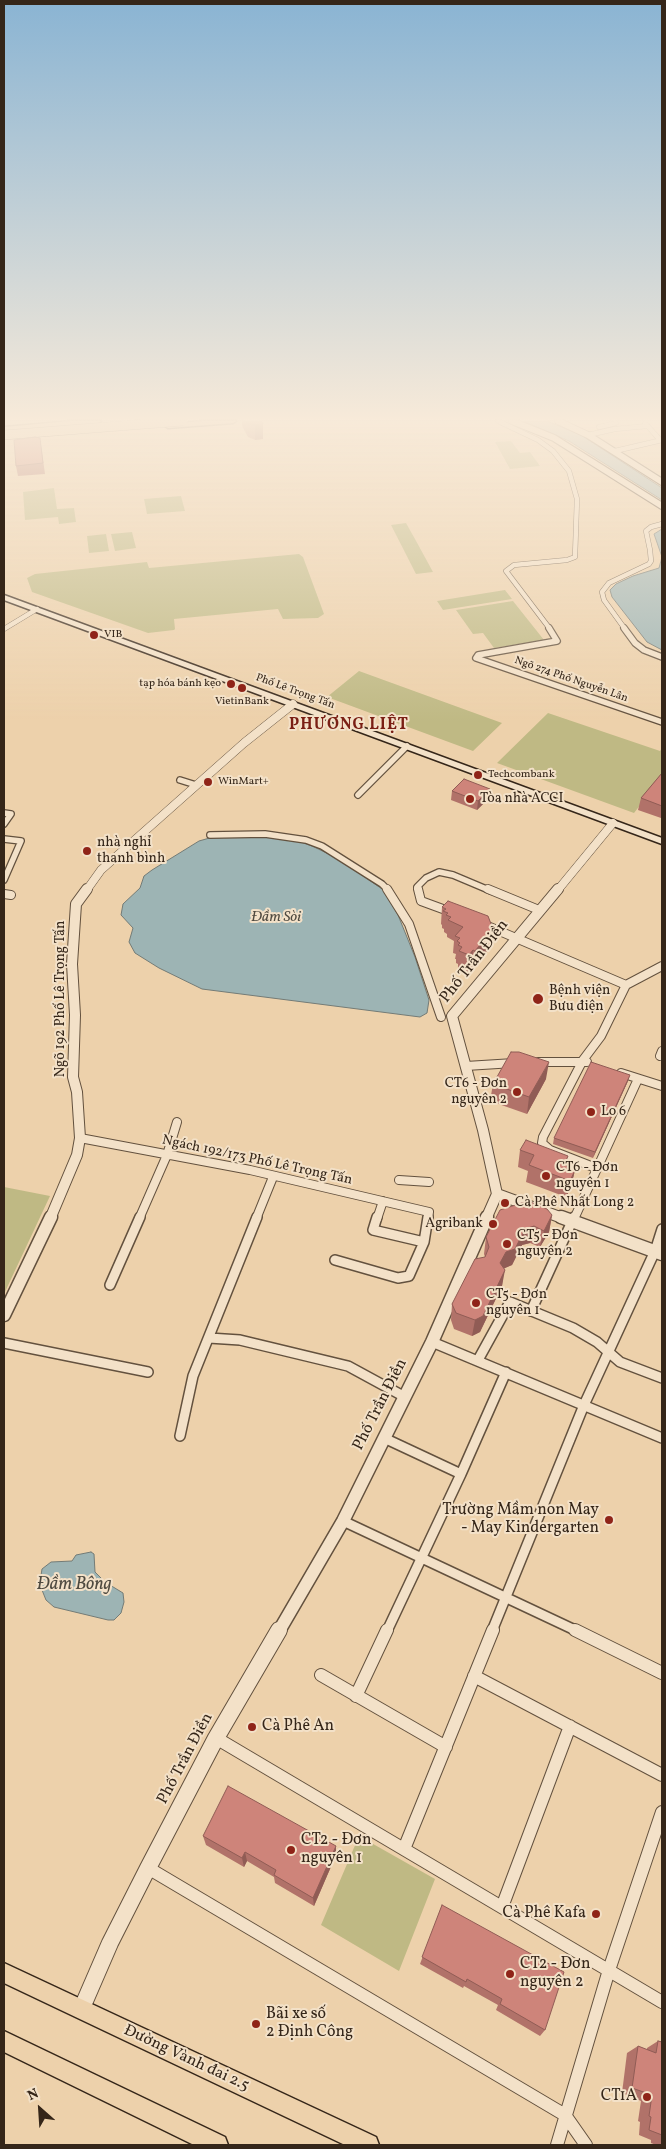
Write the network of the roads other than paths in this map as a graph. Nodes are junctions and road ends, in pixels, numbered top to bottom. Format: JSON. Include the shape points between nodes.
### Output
{"nodes":[{"id":1,"x":576,"y":521,"type":"edge"},
{"id":2,"x":662,"y":524,"type":"edge"},
{"id":3,"x":4,"y":597,"type":"edge"},
{"id":4,"x":37,"y":609,"type":"junction"},
{"id":5,"x":4,"y":629,"type":"edge"},
{"id":6,"x":662,"y":657,"type":"edge"},
{"id":7,"x":293,"y":704,"type":"junction"},
{"id":8,"x":662,"y":722,"type":"edge"},
{"id":9,"x":407,"y":746,"type":"junction"},
{"id":10,"x":180,"y":780,"type":"dead end"},
{"id":11,"x":196,"y":786,"type":"junction"},
{"id":12,"x":358,"y":795,"type":"dead end"},
{"id":13,"x":4,"y":813,"type":"edge"},
{"id":14,"x":613,"y":823,"type":"junction"},
{"id":15,"x":4,"y":824,"type":"edge"},
{"id":16,"x":210,"y":835,"type":"dead end"},
{"id":17,"x":4,"y":839,"type":"edge"},
{"id":18,"x":662,"y":841,"type":"edge"},
{"id":19,"x":4,"y":880,"type":"edge"},
{"id":20,"x":539,"y":910,"type":"junction"},
{"id":21,"x":456,"y":914,"type":"edge"},
{"id":22,"x":474,"y":920,"type":"edge"},
{"id":23,"x":517,"y":937,"type":"junction"},
{"id":24,"x":662,"y":966,"type":"edge"},
{"id":25,"x":626,"y":985,"type":"junction"},
{"id":26,"x":441,"y":1017,"type":"dead end"},
{"id":27,"x":583,"y":1060,"type":"junction"},
{"id":28,"x":592,"y":1064,"type":"edge"},
{"id":29,"x":466,"y":1066,"type":"junction"},
{"id":30,"x":611,"y":1070,"type":"edge"},
{"id":31,"x":638,"y":1078,"type":"junction"},
{"id":32,"x":662,"y":1086,"type":"edge"},
{"id":33,"x":177,"y":1122,"type":"dead end"},
{"id":34,"x":80,"y":1138,"type":"junction"},
{"id":35,"x":167,"y":1155,"type":"junction"},
{"id":36,"x":596,"y":1168,"type":"junction"},
{"id":37,"x":273,"y":1176,"type":"junction"},
{"id":38,"x":399,"y":1180,"type":"dead end"},
{"id":39,"x":429,"y":1182,"type":"dead end"},
{"id":40,"x":497,"y":1194,"type":"junction"},
{"id":41,"x":383,"y":1201,"type":"junction"},
{"id":42,"x":572,"y":1222,"type":"junction"},
{"id":43,"x":662,"y":1229,"type":"edge"},
{"id":44,"x":424,"y":1242,"type":"junction"},
{"id":45,"x":659,"y":1252,"type":"edge"},
{"id":46,"x":335,"y":1260,"type":"dead end"},
{"id":47,"x":110,"y":1285,"type":"dead end"},
{"id":48,"x":531,"y":1311,"type":"junction"},
{"id":49,"x":4,"y":1315,"type":"edge"},
{"id":50,"x":209,"y":1338,"type":"junction"},
{"id":51,"x":432,"y":1342,"type":"junction"},
{"id":52,"x":4,"y":1343,"type":"edge"},
{"id":53,"x":609,"y":1352,"type":"junction"},
{"id":54,"x":478,"y":1360,"type":"junction"},
{"id":55,"x":148,"y":1372,"type":"dead end"},
{"id":56,"x":506,"y":1372,"type":"junction"},
{"id":57,"x":662,"y":1378,"type":"edge"},
{"id":58,"x":405,"y":1397,"type":"junction"},
{"id":59,"x":584,"y":1405,"type":"junction"},
{"id":60,"x":180,"y":1436,"type":"dead end"},
{"id":61,"x":384,"y":1438,"type":"junction"},
{"id":62,"x":662,"y":1438,"type":"edge"},
{"id":63,"x":461,"y":1474,"type":"junction"},
{"id":64,"x":342,"y":1521,"type":"junction"},
{"id":65,"x":422,"y":1558,"type":"junction"},
{"id":66,"x":506,"y":1596,"type":"junction"},
{"id":67,"x":662,"y":1674,"type":"edge"},
{"id":68,"x":321,"y":1676,"type":"dead end"},
{"id":69,"x":474,"y":1676,"type":"junction"},
{"id":70,"x":356,"y":1696,"type":"junction"},
{"id":71,"x":570,"y":1726,"type":"junction"},
{"id":72,"x":216,"y":1738,"type":"junction"},
{"id":73,"x":446,"y":1747,"type":"junction"},
{"id":74,"x":662,"y":1775,"type":"edge"},
{"id":75,"x":662,"y":1812,"type":"edge"},
{"id":76,"x":404,"y":1848,"type":"junction"},
{"id":77,"x":148,"y":1868,"type":"junction"},
{"id":78,"x":502,"y":1907,"type":"junction"},
{"id":79,"x":609,"y":1970,"type":"junction"},
{"id":80,"x":4,"y":1973,"type":"edge"},
{"id":81,"x":662,"y":2002,"type":"edge"},
{"id":82,"x":81,"y":2010,"type":"junction"},
{"id":83,"x":4,"y":2041,"type":"edge"},
{"id":84,"x":565,"y":2115,"type":"junction"},
{"id":85,"x":217,"y":2145,"type":"edge"},
{"id":86,"x":368,"y":2145,"type":"edge"},
{"id":87,"x":557,"y":2145,"type":"edge"},
{"id":88,"x":586,"y":2145,"type":"edge"}],
"edges":[{"from":1,"to":8,"type":"street","name":"Ngõ 274 Phố Nguyễn Lân","via":[[575,557],[514,566],[506,571],[557,642],[478,655],[476,658]]},
{"from":2,"to":6,"type":"street","via":[[646,531],[649,564],[609,583],[602,592],[608,606],[635,643]]},
{"from":3,"to":4,"type":"main road","name":"Phố Lê Trọng Tấn"},
{"from":4,"to":5,"type":"street"},
{"from":4,"to":7,"type":"main road","name":"Phố Lê Trọng Tấn"},
{"from":7,"to":9,"type":"main road","name":"Phố Lê Trọng Tấn"},
{"from":7,"to":11,"type":"street","name":"Ngõ 192 Phố Lê Trọng Tấn"},
{"from":9,"to":12,"type":"street"},
{"from":9,"to":14,"type":"main road","name":"Phố Lê Trọng Tấn"},
{"from":10,"to":11,"type":"street"},
{"from":11,"to":34,"type":"street","name":"Ngõ 192 Phố Lê Trọng Tấn","via":[[101,870],[76,904],[72,948],[73,1077]]},
{"from":13,"to":15,"type":"street","via":[[11,814]]},
{"from":14,"to":18,"type":"main road","name":"Phố Lê Trọng Tấn"},
{"from":14,"to":20,"type":"street","name":"Phố Trần Điền"},
{"from":16,"to":26,"type":"street","via":[[265,834],[306,840],[322,846],[382,884],[392,894],[409,924]]},
{"from":17,"to":19,"type":"street","via":[[21,841]]},
{"from":20,"to":21,"type":"street","via":[[440,872],[426,878],[417,887],[421,901]]},
{"from":20,"to":23,"type":"street","name":"Phố Trần Điền"},
{"from":22,"to":23,"type":"street"},
{"from":23,"to":25,"type":"street"},
{"from":23,"to":29,"type":"street","name":"Phố Trần Điền","via":[[452,1016]]},
{"from":24,"to":25,"type":"street"},
{"from":25,"to":27,"type":"street","via":[[600,1036]]},
{"from":27,"to":28,"type":"street"},
{"from":27,"to":29,"type":"street"},
{"from":27,"to":36,"type":"street","via":[[542,1143],[550,1150]]},
{"from":29,"to":40,"type":"street","name":"Phố Trần Điền"},
{"from":30,"to":31,"type":"street"},
{"from":31,"to":32,"type":"street"},
{"from":31,"to":36,"type":"street"},
{"from":33,"to":35,"type":"street"},
{"from":34,"to":35,"type":"street","name":"Ngách 192/173 Phố Lê Trọng Tấn"},
{"from":34,"to":49,"type":"street","name":"Ngõ 192 Phố Lê Trọng Tấn","via":[[68,1180]]},
{"from":35,"to":37,"type":"street","name":"Ngách 192/173 Phố Lê Trọng Tấn"},
{"from":35,"to":47,"type":"street"},
{"from":36,"to":42,"type":"street"},
{"from":37,"to":41,"type":"street","name":"Ngách 192/173 Phố Lê Trọng Tấn"},
{"from":37,"to":50,"type":"street"},
{"from":38,"to":39,"type":"street"},
{"from":40,"to":42,"type":"street"},
{"from":40,"to":51,"type":"street","name":"Phố Trần Điền"},
{"from":41,"to":44,"type":"street","name":"Ngách 192/173 Phố Lê Trọng Tấn","via":[[429,1212]]},
{"from":41,"to":44,"type":"street","via":[[373,1230]]},
{"from":42,"to":45,"type":"street"},
{"from":42,"to":48,"type":"street"},
{"from":43,"to":45,"type":"street"},
{"from":44,"to":46,"type":"street","via":[[409,1276],[398,1278]]},
{"from":45,"to":53,"type":"street"},
{"from":48,"to":53,"type":"street","via":[[573,1328]]},
{"from":48,"to":54,"type":"street","via":[[510,1302]]},
{"from":50,"to":58,"type":"street","via":[[240,1340],[348,1366]]},
{"from":50,"to":60,"type":"street","via":[[192,1376]]},
{"from":51,"to":54,"type":"street"},
{"from":51,"to":58,"type":"street","name":"Phố Trần Điền"},
{"from":52,"to":55,"type":"street"},
{"from":53,"to":57,"type":"street","via":[[620,1362]]},
{"from":53,"to":59,"type":"street"},
{"from":54,"to":56,"type":"street"},
{"from":56,"to":59,"type":"street"},
{"from":56,"to":63,"type":"street"},
{"from":58,"to":61,"type":"street","name":"Phố Trần Điền"},
{"from":59,"to":62,"type":"street"},
{"from":59,"to":66,"type":"street"},
{"from":61,"to":63,"type":"street"},
{"from":61,"to":64,"type":"street","name":"Phố Trần Điền"},
{"from":63,"to":65,"type":"street"},
{"from":64,"to":65,"type":"street"},
{"from":64,"to":72,"type":"street","name":"Phố Trần Điền"},
{"from":65,"to":66,"type":"street"},
{"from":65,"to":70,"type":"street"},
{"from":66,"to":67,"type":"street"},
{"from":66,"to":69,"type":"street"},
{"from":68,"to":70,"type":"street"},
{"from":69,"to":71,"type":"street"},
{"from":69,"to":73,"type":"street"},
{"from":70,"to":73,"type":"street"},
{"from":71,"to":74,"type":"street"},
{"from":71,"to":78,"type":"street"},
{"from":72,"to":76,"type":"street"},
{"from":72,"to":77,"type":"street","name":"Phố Trần Điền"},
{"from":73,"to":76,"type":"street"},
{"from":75,"to":79,"type":"street"},
{"from":76,"to":78,"type":"street"},
{"from":77,"to":82,"type":"street","name":"Phố Trần Điền"},
{"from":77,"to":84,"type":"street"},
{"from":78,"to":79,"type":"street"},
{"from":79,"to":81,"type":"street"},
{"from":79,"to":84,"type":"street"},
{"from":80,"to":82,"type":"main road","name":"Đường Vành đai 2.5"},
{"from":82,"to":86,"type":"main road","name":"Đường Vành đai 2.5"},
{"from":83,"to":85,"type":"main road"},
{"from":84,"to":87,"type":"street"},
{"from":84,"to":88,"type":"street"}]}
